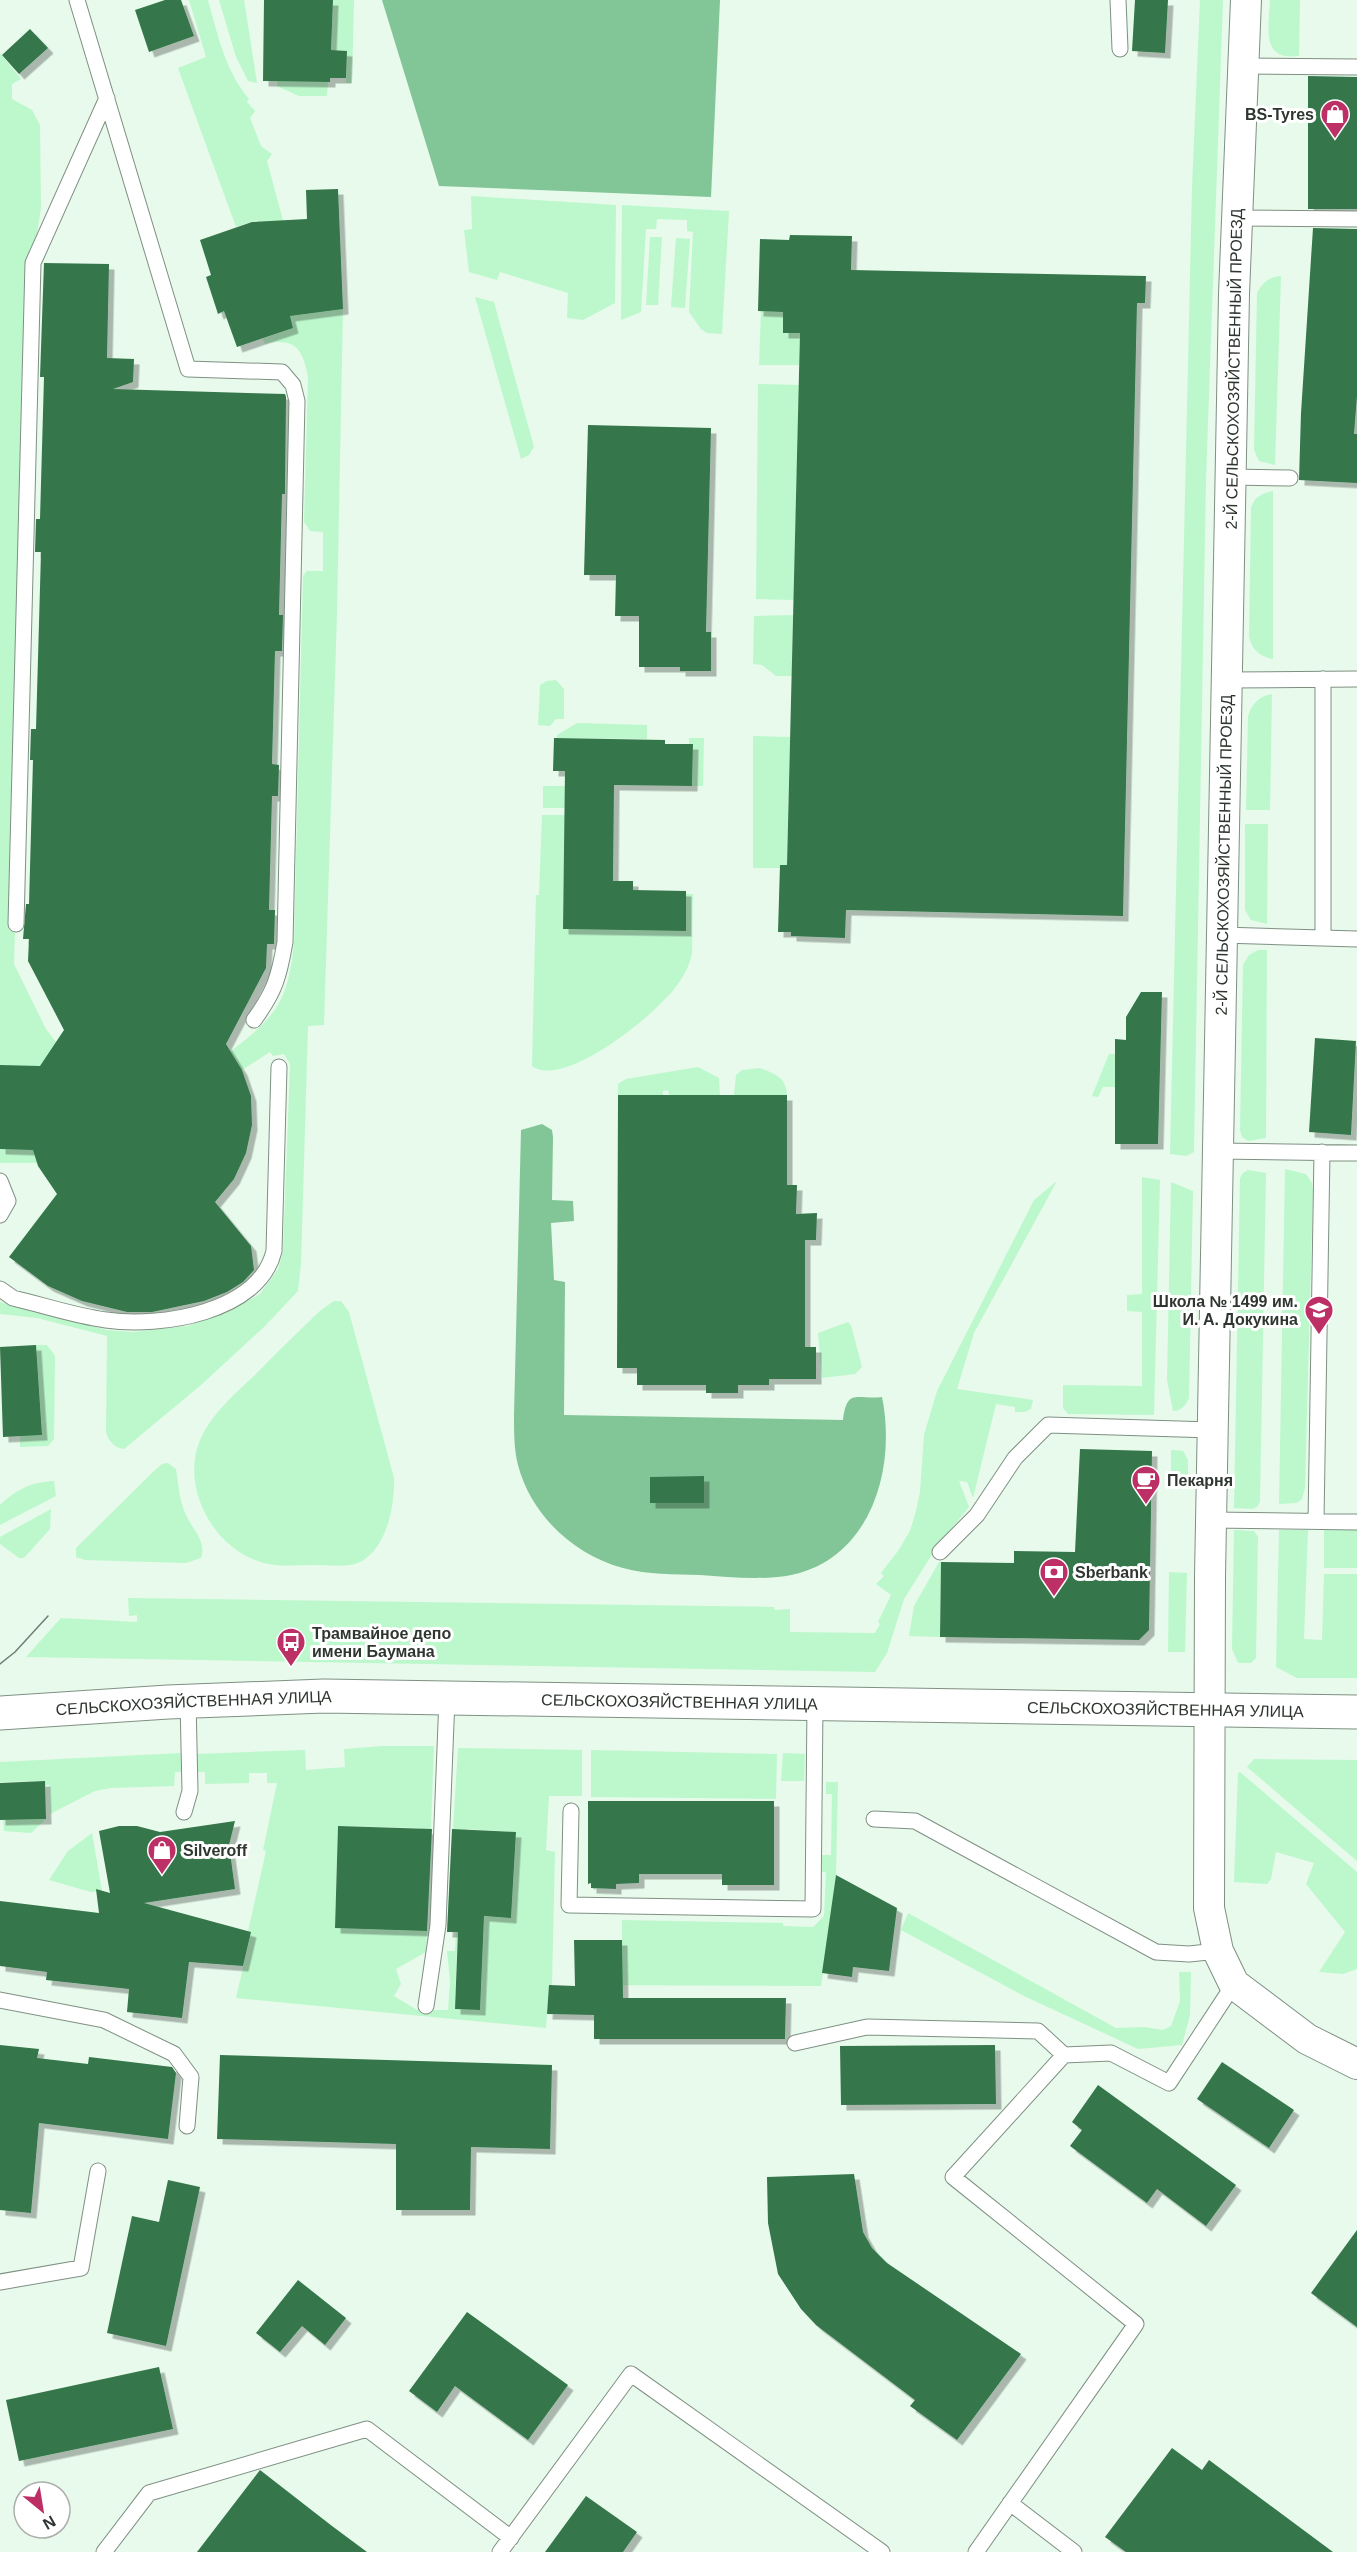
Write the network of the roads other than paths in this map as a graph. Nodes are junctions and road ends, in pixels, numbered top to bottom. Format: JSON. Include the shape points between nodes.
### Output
{"nodes":[{"id":1,"x":78,"y":0,"type":"edge"},
{"id":2,"x":1118,"y":0,"type":"edge"},
{"id":3,"x":1246,"y":0,"type":"edge"},
{"id":4,"x":1120,"y":49,"type":"dead end"},
{"id":5,"x":1243,"y":66,"type":"junction"},
{"id":6,"x":1357,"y":67,"type":"edge"},
{"id":7,"x":107,"y":98,"type":"junction"},
{"id":8,"x":1237,"y":218,"type":"junction"},
{"id":9,"x":1357,"y":219,"type":"edge"},
{"id":10,"x":1231,"y":477,"type":"junction"},
{"id":11,"x":1290,"y":478,"type":"dead end"},
{"id":12,"x":1323,"y":679,"type":"junction"},
{"id":13,"x":1357,"y":679,"type":"edge"},
{"id":14,"x":1227,"y":680,"type":"junction"},
{"id":15,"x":16,"y":924,"type":"dead end"},
{"id":16,"x":1222,"y":935,"type":"junction"},
{"id":17,"x":1323,"y":938,"type":"junction"},
{"id":18,"x":1357,"y":939,"type":"edge"},
{"id":19,"x":254,"y":1020,"type":"dead end"},
{"id":20,"x":279,"y":1067,"type":"dead end"},
{"id":21,"x":1218,"y":1151,"type":"junction"},
{"id":22,"x":1322,"y":1152,"type":"junction"},
{"id":23,"x":1357,"y":1153,"type":"edge"},
{"id":24,"x":0,"y":1181,"type":"edge"},
{"id":25,"x":0,"y":1215,"type":"edge"},
{"id":26,"x":0,"y":1289,"type":"edge"},
{"id":27,"x":1212,"y":1430,"type":"junction"},
{"id":28,"x":1211,"y":1520,"type":"junction"},
{"id":29,"x":1316,"y":1521,"type":"junction"},
{"id":30,"x":1357,"y":1522,"type":"edge"},
{"id":31,"x":940,"y":1552,"type":"dead end"},
{"id":32,"x":447,"y":1698,"type":"junction"},
{"id":33,"x":188,"y":1701,"type":"junction"},
{"id":34,"x":815,"y":1705,"type":"junction"},
{"id":35,"x":1210,"y":1710,"type":"junction"},
{"id":36,"x":1357,"y":1712,"type":"edge"},
{"id":37,"x":0,"y":1713,"type":"edge"},
{"id":38,"x":571,"y":1811,"type":"dead end"},
{"id":39,"x":184,"y":1812,"type":"dead end"},
{"id":40,"x":874,"y":1819,"type":"dead end"},
{"id":41,"x":1218,"y":1952,"type":"junction"},
{"id":42,"x":1234,"y":1984,"type":"junction"},
{"id":43,"x":0,"y":2000,"type":"edge"},
{"id":44,"x":426,"y":2006,"type":"dead end"},
{"id":45,"x":795,"y":2043,"type":"dead end"},
{"id":46,"x":1064,"y":2055,"type":"junction"},
{"id":47,"x":1357,"y":2064,"type":"edge"},
{"id":48,"x":187,"y":2126,"type":"dead end"},
{"id":49,"x":98,"y":2171,"type":"dead end"},
{"id":50,"x":0,"y":2282,"type":"edge"},
{"id":51,"x":1010,"y":2503,"type":"junction"},
{"id":52,"x":511,"y":2538,"type":"junction"},
{"id":53,"x":104,"y":2552,"type":"edge"},
{"id":54,"x":500,"y":2552,"type":"edge"},
{"id":55,"x":882,"y":2552,"type":"edge"},
{"id":56,"x":976,"y":2552,"type":"edge"},
{"id":57,"x":1074,"y":2552,"type":"edge"}],
"edges":[{"from":1,"to":7,"type":"lane"},
{"from":2,"to":4,"type":"lane"},
{"from":3,"to":5,"type":"street","name":"2-Й СЕЛЬСКОХОЗЯЙСТВЕННЫЙ ПРОЕЗД"},
{"from":5,"to":6,"type":"lane"},
{"from":5,"to":8,"type":"street","name":"2-Й СЕЛЬСКОХОЗЯЙСТВЕННЫЙ ПРОЕЗД"},
{"from":7,"to":15,"type":"lane","via":[[33,263]]},
{"from":7,"to":19,"type":"lane","via":[[188,369],[282,372],[297,401],[285,942],[272,996]]},
{"from":8,"to":9,"type":"lane"},
{"from":8,"to":10,"type":"street","name":"2-Й СЕЛЬСКОХОЗЯЙСТВЕННЫЙ ПРОЕЗД"},
{"from":10,"to":11,"type":"lane"},
{"from":10,"to":14,"type":"street","name":"2-Й СЕЛЬСКОХОЗЯЙСТВЕННЫЙ ПРОЕЗД"},
{"from":12,"to":13,"type":"lane"},
{"from":12,"to":14,"type":"lane"},
{"from":12,"to":17,"type":"lane"},
{"from":14,"to":16,"type":"street","name":"2-Й СЕЛЬСКОХОЗЯЙСТВЕННЫЙ ПРОЕЗД"},
{"from":16,"to":17,"type":"lane"},
{"from":16,"to":21,"type":"street","name":"2-Й СЕЛЬСКОХОЗЯЙСТВЕННЫЙ ПРОЕЗД"},
{"from":17,"to":18,"type":"lane"},
{"from":20,"to":26,"type":"lane","via":[[274,1251],[271,1265],[254,1286],[224,1304],[185,1318],[133,1323],[13,1298]]},
{"from":21,"to":22,"type":"lane"},
{"from":21,"to":27,"type":"street","name":"2-Й СЕЛЬСКОХОЗЯЙСТВЕННЫЙ ПРОЕЗД"},
{"from":22,"to":23,"type":"lane"},
{"from":22,"to":29,"type":"lane"},
{"from":24,"to":25,"type":"lane","via":[[8,1201]]},
{"from":27,"to":28,"type":"street","name":"2-Й СЕЛЬСКОХОЗЯЙСТВЕННЫЙ ПРОЕЗД"},
{"from":27,"to":31,"type":"lane","via":[[1048,1425],[1015,1458],[977,1515]]},
{"from":28,"to":29,"type":"lane"},
{"from":28,"to":35,"type":"street","name":"2-Й СЕЛЬСКОХОЗЯЙСТВЕННЫЙ ПРОЕЗД"},
{"from":29,"to":30,"type":"lane"},
{"from":32,"to":33,"type":"main road","name":"СЕЛЬСКОХОЗЯЙСТВЕННАЯ УЛИЦА","via":[[324,1696]]},
{"from":32,"to":34,"type":"main road","name":"СЕЛЬСКОХОЗЯЙСТВЕННАЯ УЛИЦА"},
{"from":32,"to":44,"type":"lane","via":[[438,1925]]},
{"from":33,"to":37,"type":"main road","name":"СЕЛЬСКОХОЗЯЙСТВЕННАЯ УЛИЦА"},
{"from":33,"to":39,"type":"lane","via":[[190,1791]]},
{"from":34,"to":35,"type":"main road","name":"СЕЛЬСКОХОЗЯЙСТВЕННАЯ УЛИЦА"},
{"from":34,"to":38,"type":"lane","via":[[813,1909],[569,1905]]},
{"from":35,"to":36,"type":"main road","name":"СЕЛЬСКОХОЗЯЙСТВЕННАЯ УЛИЦА"},
{"from":35,"to":41,"type":"street","name":"2-Й СЕЛЬСКОХОЗЯЙСТВЕННЫЙ ПРОЕЗД","via":[[1209,1908]]},
{"from":40,"to":41,"type":"lane","via":[[915,1821],[1156,1953]]},
{"from":41,"to":42,"type":"street","name":"2-Й СЕЛЬСКОХОЗЯЙСТВЕННЫЙ ПРОЕЗД"},
{"from":42,"to":46,"type":"lane","via":[[1169,2083],[1111,2053]]},
{"from":42,"to":47,"type":"street","via":[[1307,2039]]},
{"from":43,"to":48,"type":"lane","via":[[104,2020],[174,2054],[191,2077]]},
{"from":45,"to":46,"type":"lane","via":[[867,2027],[1038,2031]]},
{"from":46,"to":51,"type":"lane","via":[[953,2177],[1136,2324]]},
{"from":49,"to":50,"type":"lane","via":[[81,2268]]},
{"from":51,"to":56,"type":"lane"},
{"from":51,"to":57,"type":"lane"},
{"from":52,"to":53,"type":"lane","via":[[367,2429],[148,2493]]},
{"from":52,"to":54,"type":"lane"},
{"from":52,"to":55,"type":"lane","via":[[631,2374]]}]}
